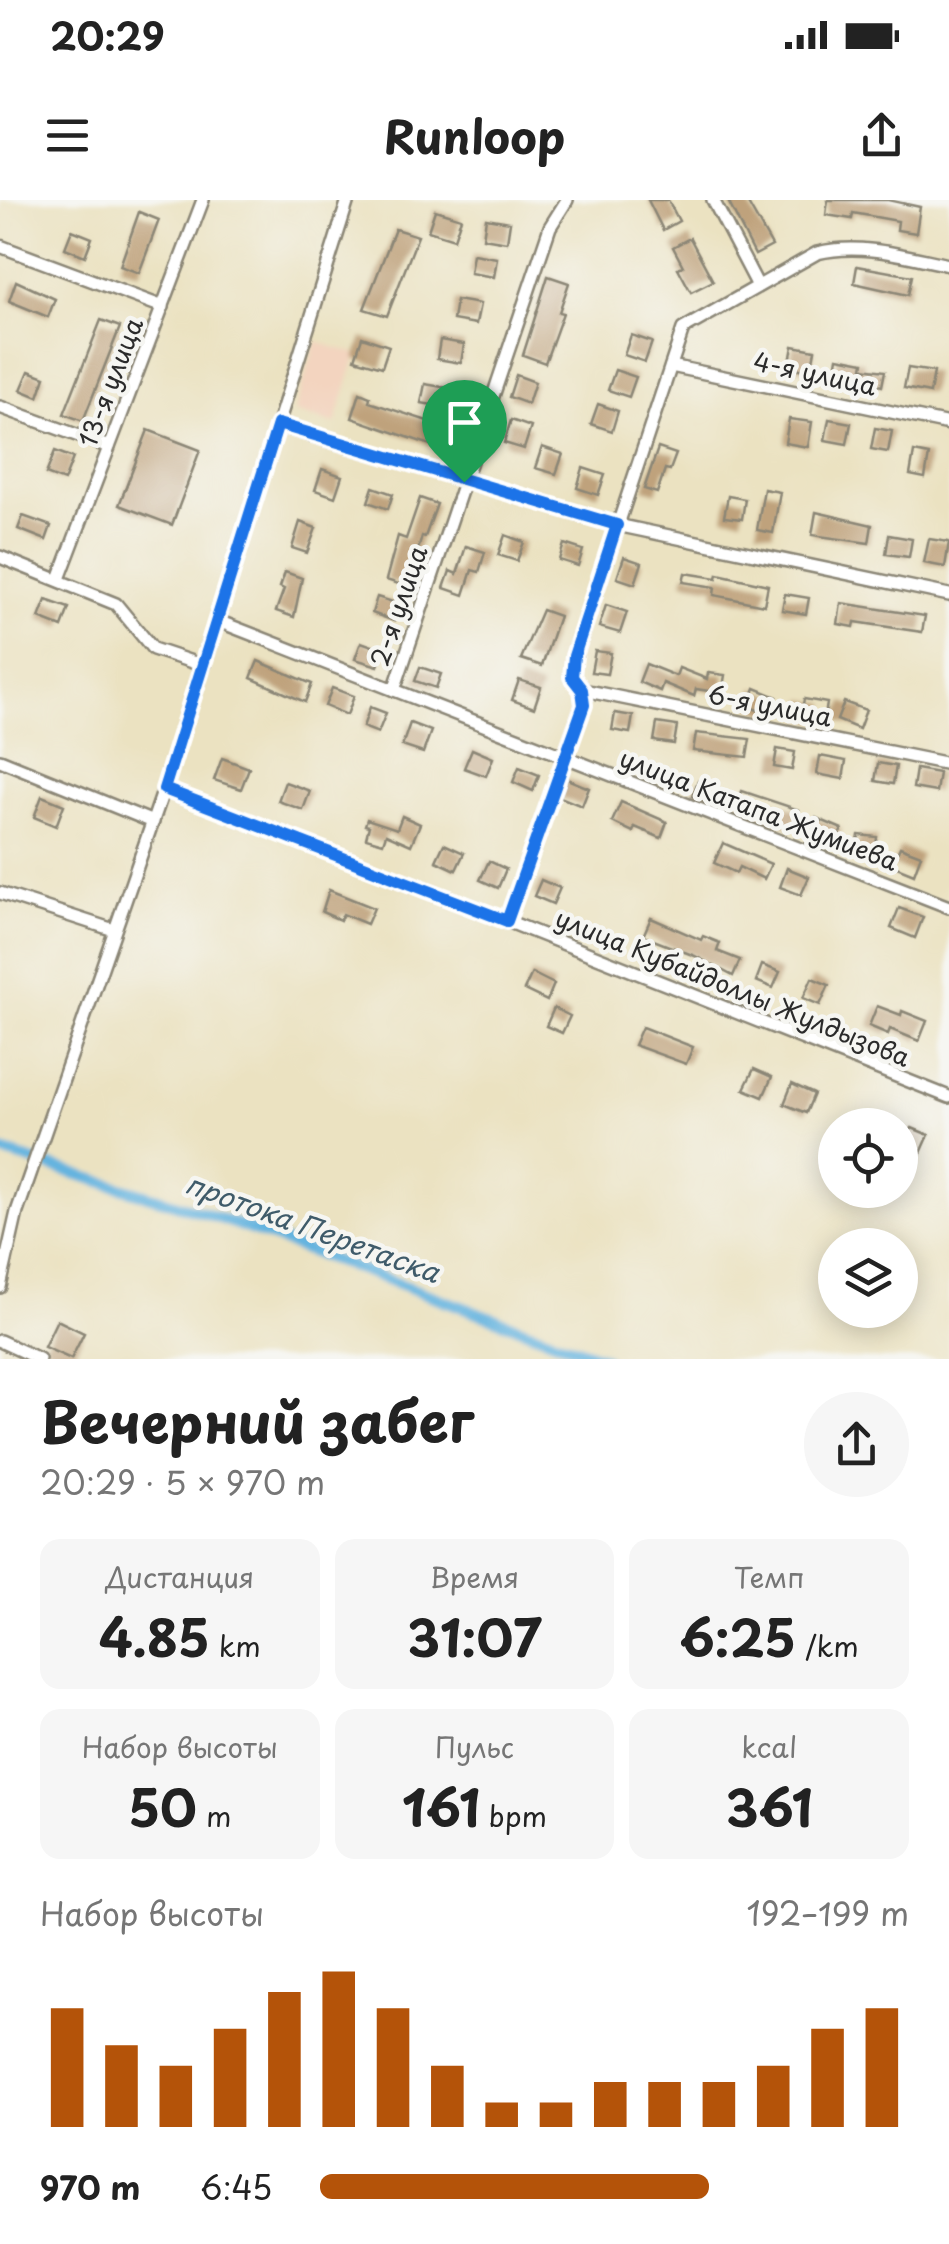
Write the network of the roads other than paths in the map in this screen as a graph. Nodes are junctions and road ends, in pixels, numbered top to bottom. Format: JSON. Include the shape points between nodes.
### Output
{"nodes":[{"id":1,"x":203,"y":200,"type":"edge"},
{"id":2,"x":348,"y":200,"type":"edge"},
{"id":3,"x":567,"y":200,"type":"edge"},
{"id":4,"x":713,"y":200,"type":"edge"},
{"id":5,"x":0,"y":246,"type":"edge"},
{"id":6,"x":949,"y":265,"type":"edge"},
{"id":7,"x":758,"y":286,"type":"junction"},
{"id":8,"x":162,"y":307,"type":"junction"},
{"id":9,"x":671,"y":366,"type":"junction"},
{"id":10,"x":0,"y":407,"type":"edge"},
{"id":11,"x":278,"y":424,"type":"junction"},
{"id":12,"x":949,"y":424,"type":"edge"},
{"id":13,"x":109,"y":447,"type":"junction"},
{"id":14,"x":464,"y":482,"type":"junction"},
{"id":15,"x":617,"y":525,"type":"junction"},
{"id":16,"x":0,"y":558,"type":"edge"},
{"id":17,"x":59,"y":579,"type":"junction"},
{"id":18,"x":949,"y":595,"type":"edge"},
{"id":19,"x":218,"y":621,"type":"junction"},
{"id":20,"x":204,"y":666,"type":"junction"},
{"id":21,"x":394,"y":690,"type":"junction"},
{"id":22,"x":582,"y":690,"type":"junction"},
{"id":23,"x":566,"y":759,"type":"junction"},
{"id":24,"x":0,"y":760,"type":"edge"},
{"id":25,"x":949,"y":764,"type":"edge"},
{"id":26,"x":164,"y":789,"type":"junction"},
{"id":27,"x":153,"y":822,"type":"junction"},
{"id":28,"x":0,"y":893,"type":"edge"},
{"id":29,"x":949,"y":906,"type":"edge"},
{"id":30,"x":507,"y":921,"type":"junction"},
{"id":31,"x":114,"y":930,"type":"junction"},
{"id":32,"x":949,"y":1098,"type":"edge"},
{"id":33,"x":0,"y":1288,"type":"edge"},
{"id":34,"x":0,"y":1341,"type":"edge"},
{"id":35,"x":39,"y":1359,"type":"edge"}],
"edges":[{"from":1,"to":8,"type":"street","name":"13-я улица"},
{"from":2,"to":11,"type":"street"},
{"from":3,"to":14,"type":"street","name":"2-я улица","via":[[550,227]]},
{"from":4,"to":7,"type":"street"},
{"from":5,"to":8,"type":"street"},
{"from":6,"to":7,"type":"street","via":[[840,247]]},
{"from":7,"to":9,"type":"street","via":[[683,329]]},
{"from":8,"to":13,"type":"street","name":"13-я улица"},
{"from":9,"to":12,"type":"street","name":"4-я улица"},
{"from":9,"to":15,"type":"street"},
{"from":10,"to":13,"type":"street"},
{"from":11,"to":14,"type":"street"},
{"from":11,"to":19,"type":"street"},
{"from":13,"to":17,"type":"street","name":"13-я улица"},
{"from":14,"to":15,"type":"street"},
{"from":14,"to":21,"type":"street","name":"2-я улица"},
{"from":15,"to":18,"type":"street"},
{"from":15,"to":22,"type":"street","via":[[574,656],[572,677]]},
{"from":16,"to":17,"type":"street"},
{"from":17,"to":20,"type":"street","via":[[116,604],[153,649]]},
{"from":19,"to":20,"type":"street"},
{"from":19,"to":21,"type":"street","name":"улица Катапа Жумиева"},
{"from":20,"to":26,"type":"street"},
{"from":21,"to":23,"type":"street","name":"улица Катапа Жумиева"},
{"from":22,"to":23,"type":"street","via":[[584,705]]},
{"from":22,"to":25,"type":"street","name":"6-я улица"},
{"from":23,"to":29,"type":"street","name":"улица Катапа Жумиева"},
{"from":23,"to":30,"type":"street"},
{"from":24,"to":27,"type":"street"},
{"from":26,"to":27,"type":"street"},
{"from":26,"to":30,"type":"street","name":"улица Кубайдоллы Жулдызова"},
{"from":27,"to":31,"type":"street"},
{"from":28,"to":31,"type":"street"},
{"from":30,"to":32,"type":"street","name":"улица Кубайдоллы Жулдызова"},
{"from":31,"to":33,"type":"street","via":[[17,1212]]},
{"from":34,"to":35,"type":"street"}]}
